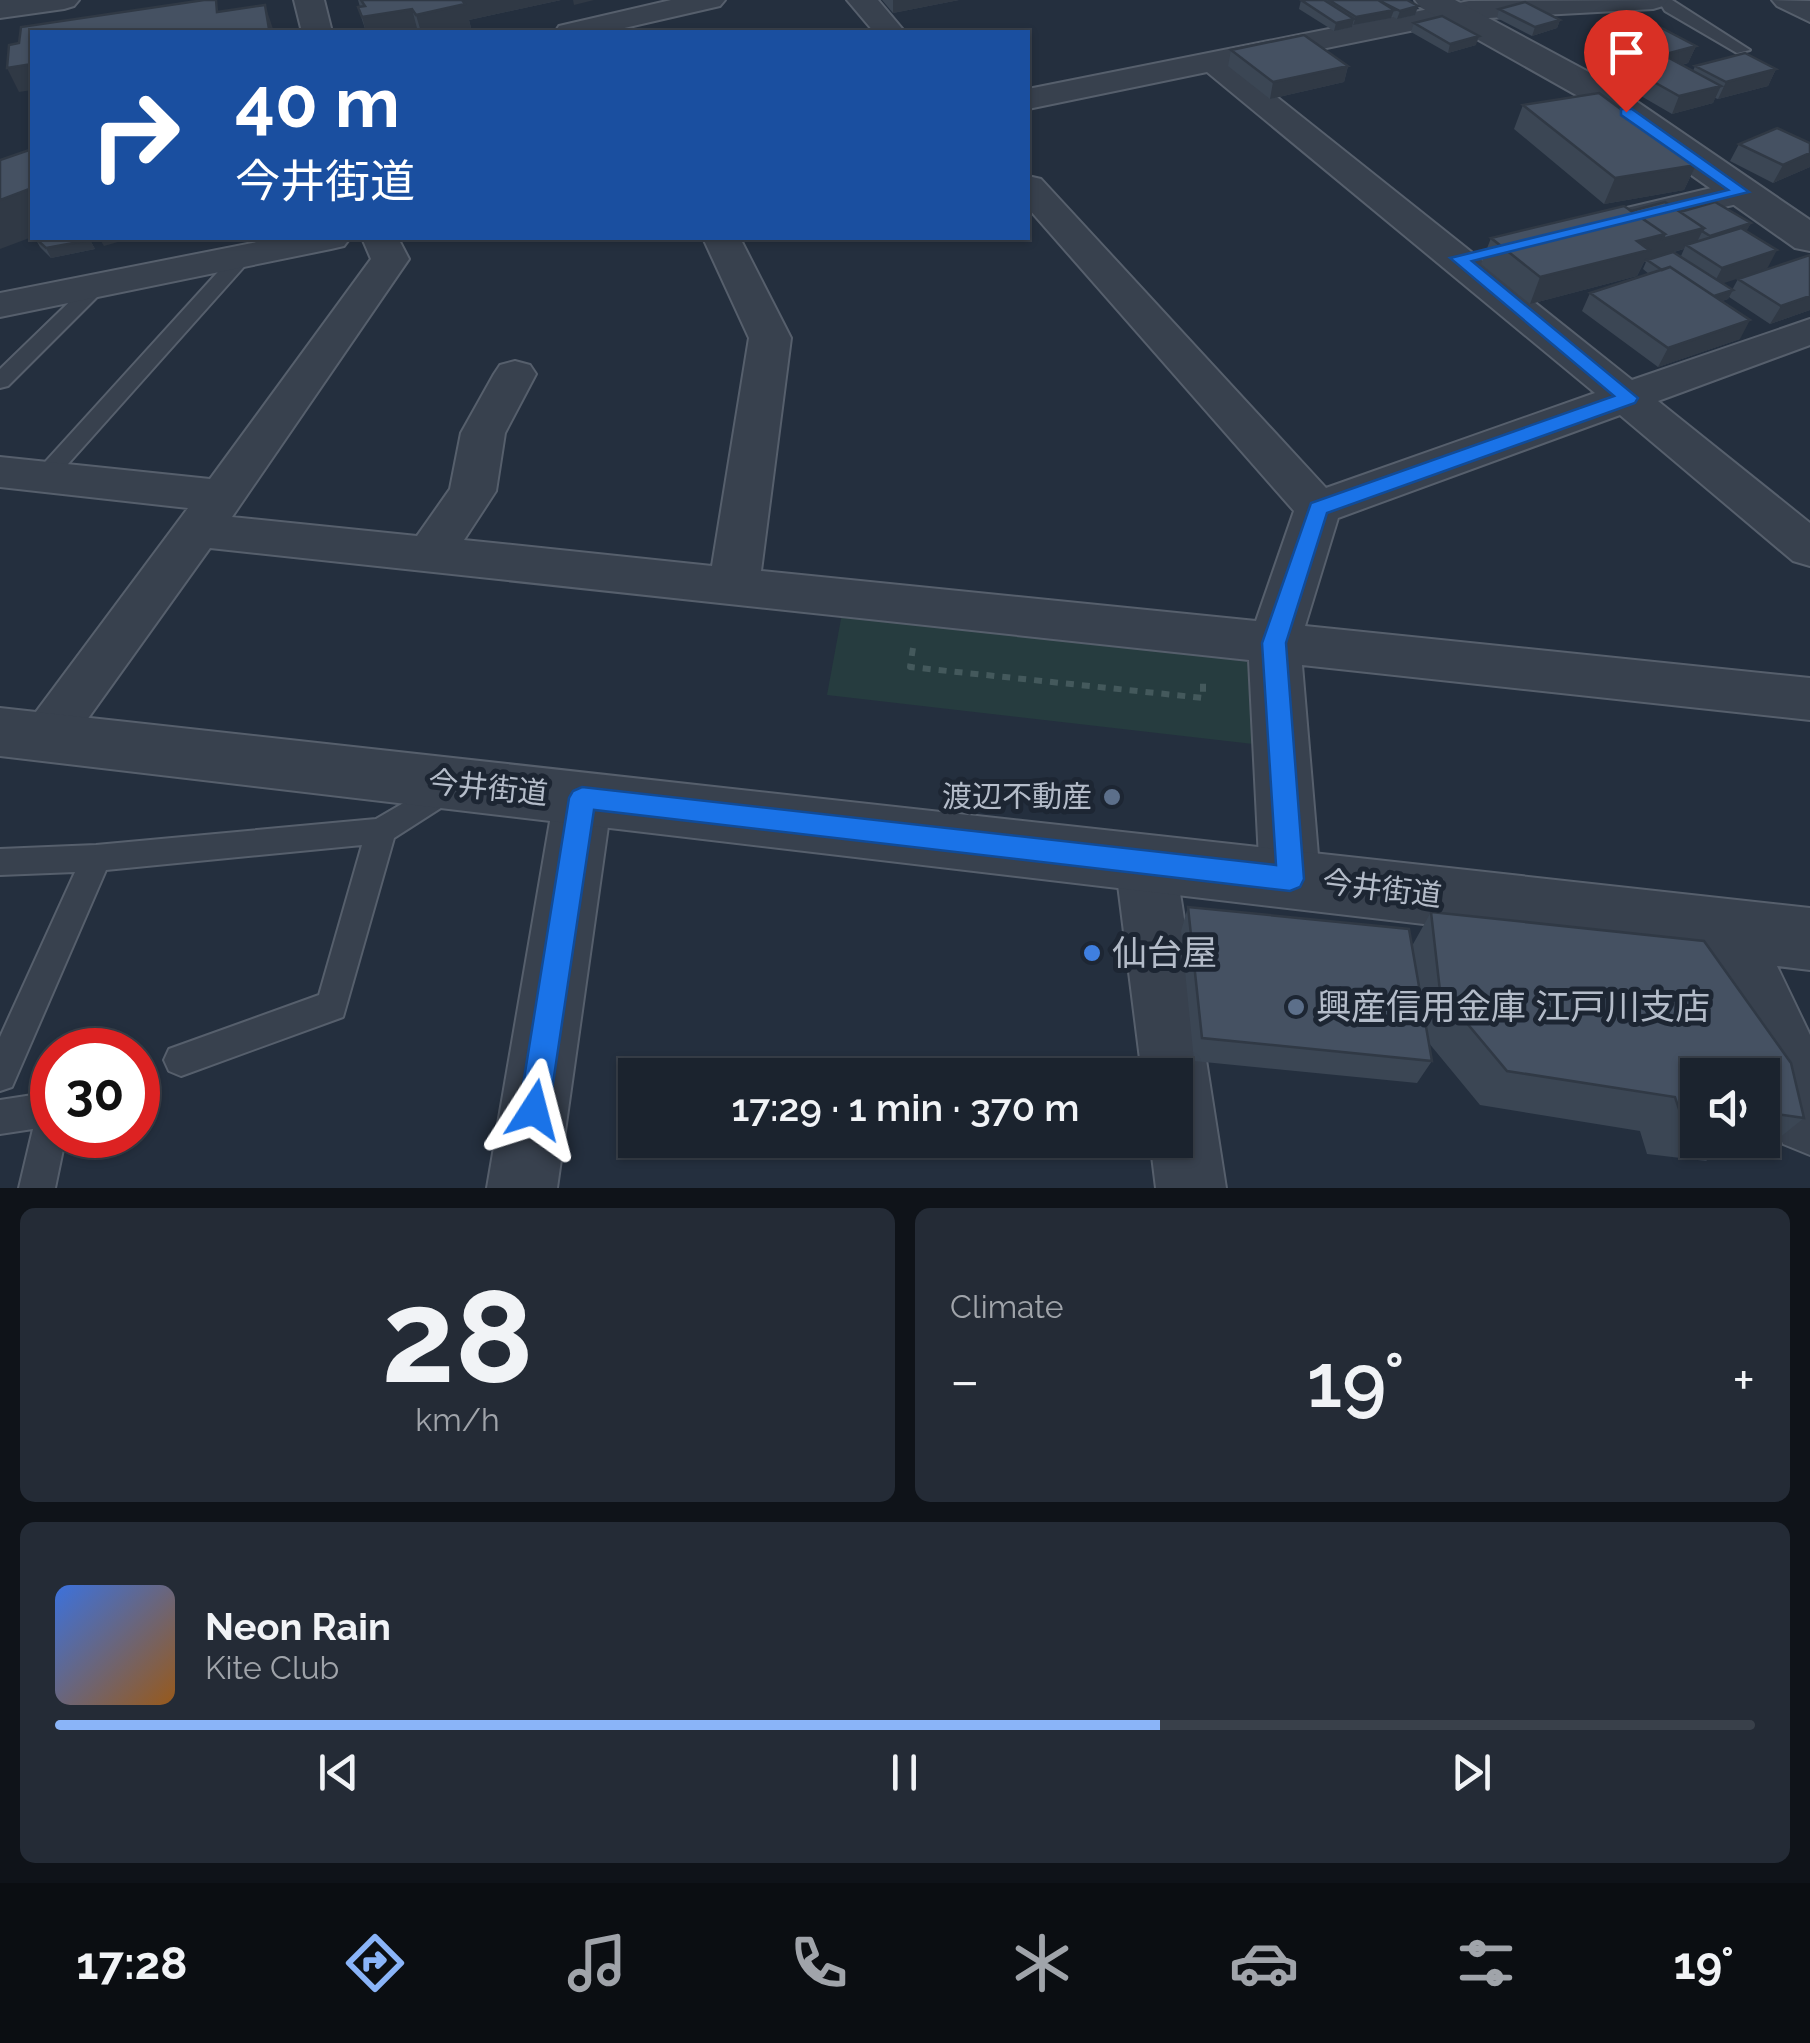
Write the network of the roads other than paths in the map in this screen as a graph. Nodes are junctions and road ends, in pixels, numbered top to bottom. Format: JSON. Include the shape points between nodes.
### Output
{"nodes":[{"id":1,"x":64,"y":0,"type":"edge"},
{"id":2,"x":309,"y":0,"type":"edge"},
{"id":3,"x":710,"y":0,"type":"edge"},
{"id":4,"x":862,"y":0,"type":"edge"},
{"id":5,"x":1653,"y":0,"type":"edge"},
{"id":6,"x":1665,"y":0,"type":"edge"},
{"id":7,"x":1787,"y":0,"type":"edge"},
{"id":8,"x":1551,"y":2,"type":"edge"},
{"id":9,"x":1443,"y":6,"type":"edge"},
{"id":10,"x":0,"y":10,"type":"edge"},
{"id":11,"x":1810,"y":14,"type":"edge"},
{"id":12,"x":316,"y":30,"type":"edge"},
{"id":13,"x":579,"y":30,"type":"edge"},
{"id":14,"x":888,"y":30,"type":"edge"},
{"id":15,"x":1742,"y":50,"type":"edge"},
{"id":16,"x":1212,"y":62,"type":"junction"},
{"id":17,"x":1030,"y":99,"type":"edge"},
{"id":18,"x":1030,"y":188,"type":"edge"},
{"id":19,"x":1741,"y":192,"type":"junction"},
{"id":20,"x":1572,"y":232,"type":"edge"},
{"id":21,"x":1810,"y":239,"type":"edge"},
{"id":22,"x":321,"y":240,"type":"edge"},
{"id":23,"x":381,"y":240,"type":"edge"},
{"id":24,"x":723,"y":240,"type":"edge"},
{"id":25,"x":243,"y":256,"type":"junction"},
{"id":26,"x":98,"y":285,"type":"junction"},
{"id":27,"x":0,"y":305,"type":"edge"},
{"id":28,"x":1810,"y":331,"type":"edge"},
{"id":29,"x":515,"y":374,"type":"dead end"},
{"id":30,"x":0,"y":381,"type":"edge"},
{"id":31,"x":1628,"y":398,"type":"junction"},
{"id":32,"x":22,"y":474,"type":"edge"},
{"id":33,"x":1318,"y":508,"type":"junction"},
{"id":34,"x":210,"y":513,"type":"junction"},
{"id":35,"x":1810,"y":549,"type":"edge"},
{"id":36,"x":430,"y":554,"type":"junction"},
{"id":37,"x":734,"y":586,"type":"junction"},
{"id":38,"x":1274,"y":643,"type":"junction"},
{"id":39,"x":1810,"y":699,"type":"edge"},
{"id":40,"x":23,"y":734,"type":"edge"},
{"id":41,"x":456,"y":784,"type":"junction"},
{"id":42,"x":582,"y":798,"type":"junction"},
{"id":43,"x":381,"y":831,"type":"junction"},
{"id":44,"x":96,"y":858,"type":"junction"},
{"id":45,"x":1145,"y":861,"type":"junction"},
{"id":46,"x":0,"y":862,"type":"edge"},
{"id":47,"x":1290,"y":879,"type":"junction"},
{"id":48,"x":1725,"y":930,"type":"junction"},
{"id":49,"x":1810,"y":940,"type":"edge"},
{"id":50,"x":1172,"y":1058,"type":"edge"},
{"id":51,"x":181,"y":1060,"type":"dead end"},
{"id":52,"x":0,"y":1075,"type":"edge"},
{"id":53,"x":30,"y":1112,"type":"edge"},
{"id":54,"x":0,"y":1117,"type":"edge"},
{"id":55,"x":1810,"y":1117,"type":"edge"},
{"id":56,"x":44,"y":1158,"type":"edge"},
{"id":57,"x":1187,"y":1158,"type":"edge"},
{"id":58,"x":37,"y":1188,"type":"edge"},
{"id":59,"x":522,"y":1188,"type":"edge"},
{"id":60,"x":1191,"y":1188,"type":"edge"}],
"edges":[{"from":1,"to":10,"type":"street"},
{"from":2,"to":12,"type":"street"},
{"from":3,"to":13,"type":"street"},
{"from":4,"to":14,"type":"street"},
{"from":5,"to":8,"type":"street"},
{"from":6,"to":15,"type":"lane"},
{"from":7,"to":11,"type":"street"},
{"from":8,"to":9,"type":"street"},
{"from":9,"to":16,"type":"street"},
{"from":9,"to":19,"type":"street","via":[[1598,92]]},
{"from":16,"to":17,"type":"street"},
{"from":16,"to":31,"type":"street","via":[[1478,254]]},
{"from":18,"to":33,"type":"street"},
{"from":19,"to":20,"type":"street"},
{"from":19,"to":21,"type":"street"},
{"from":22,"to":25,"type":"street"},
{"from":23,"to":34,"type":"street","via":[[390,259]]},
{"from":24,"to":37,"type":"street","via":[[770,338]]},
{"from":25,"to":26,"type":"street"},
{"from":25,"to":32,"type":"lane"},
{"from":26,"to":27,"type":"street"},
{"from":26,"to":30,"type":"lane"},
{"from":28,"to":31,"type":"street"},
{"from":29,"to":36,"type":"street","via":[[483,433],[473,492]]},
{"from":31,"to":33,"type":"street"},
{"from":31,"to":35,"type":"street"},
{"from":32,"to":34,"type":"street"},
{"from":33,"to":38,"type":"street"},
{"from":34,"to":36,"type":"street"},
{"from":34,"to":40,"type":"street"},
{"from":36,"to":37,"type":"street"},
{"from":37,"to":38,"type":"street"},
{"from":38,"to":39,"type":"street"},
{"from":38,"to":47,"type":"street"},
{"from":40,"to":41,"type":"street","name":"今井街道"},
{"from":41,"to":42,"type":"street","name":"今井街道"},
{"from":41,"to":43,"type":"lane"},
{"from":42,"to":45,"type":"street","name":"今井街道"},
{"from":42,"to":59,"type":"street"},
{"from":43,"to":44,"type":"lane"},
{"from":43,"to":51,"type":"lane","via":[[332,1006]]},
{"from":44,"to":46,"type":"lane"},
{"from":44,"to":52,"type":"lane"},
{"from":45,"to":47,"type":"street","name":"今井街道"},
{"from":45,"to":50,"type":"street"},
{"from":47,"to":48,"type":"street","name":"今井街道"},
{"from":48,"to":49,"type":"street","name":"今井街道"},
{"from":48,"to":55,"type":"street"},
{"from":53,"to":54,"type":"lane"},
{"from":56,"to":58,"type":"lane"},
{"from":57,"to":60,"type":"street"}]}
